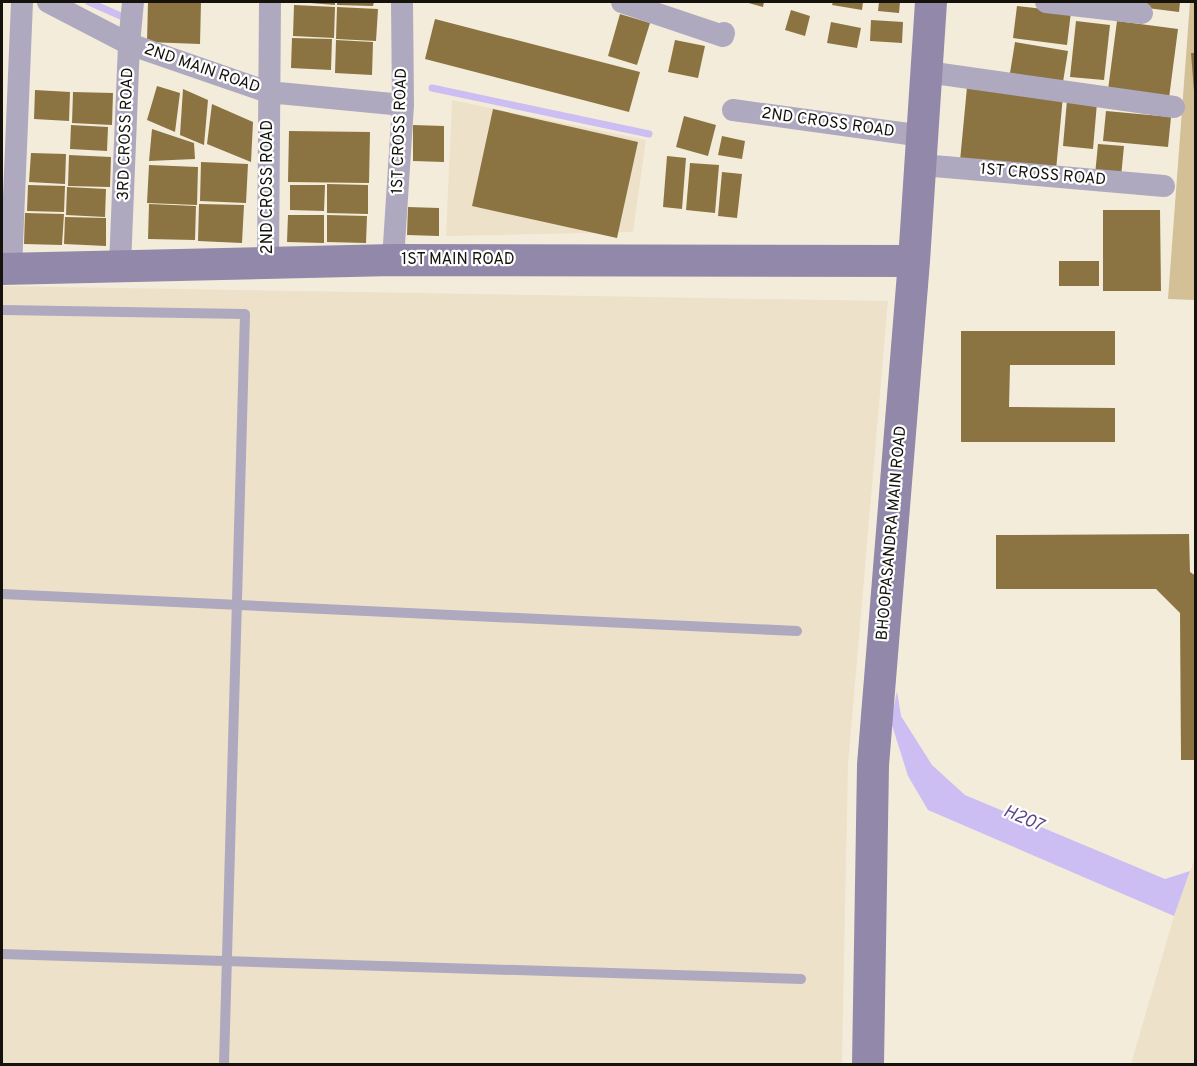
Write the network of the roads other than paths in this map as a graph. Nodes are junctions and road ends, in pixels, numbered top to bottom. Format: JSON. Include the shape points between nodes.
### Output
{"nodes":[{"id":1,"x":22,"y":2,"type":"edge"},
{"id":2,"x":48,"y":2,"type":"edge"},
{"id":3,"x":133,"y":2,"type":"edge"},
{"id":4,"x":270,"y":2,"type":"edge"},
{"id":5,"x":402,"y":2,"type":"edge"},
{"id":6,"x":622,"y":2,"type":"edge"},
{"id":7,"x":931,"y":2,"type":"edge"},
{"id":8,"x":1046,"y":2,"type":"edge"},
{"id":9,"x":1142,"y":13,"type":"dead end"},
{"id":10,"x":724,"y":33,"type":"dead end"},
{"id":11,"x":129,"y":44,"type":"junction"},
{"id":12,"x":927,"y":72,"type":"junction"},
{"id":13,"x":268,"y":92,"type":"junction"},
{"id":14,"x":403,"y":105,"type":"junction"},
{"id":15,"x":1174,"y":107,"type":"dead end"},
{"id":16,"x":733,"y":110,"type":"dead end"},
{"id":17,"x":922,"y":151,"type":"junction"},
{"id":18,"x":1164,"y":186,"type":"dead end"},
{"id":19,"x":393,"y":260,"type":"junction"},
{"id":20,"x":914,"y":261,"type":"junction"},
{"id":21,"x":268,"y":264,"type":"junction"},
{"id":22,"x":120,"y":266,"type":"junction"},
{"id":23,"x":6,"y":269,"type":"edge"},
{"id":24,"x":2,"y":310,"type":"edge"},
{"id":25,"x":2,"y":594,"type":"edge"},
{"id":26,"x":237,"y":605,"type":"junction"},
{"id":27,"x":797,"y":631,"type":"dead end"},
{"id":28,"x":2,"y":954,"type":"edge"},
{"id":29,"x":227,"y":961,"type":"junction"},
{"id":30,"x":801,"y":979,"type":"dead end"},
{"id":31,"x":224,"y":1065,"type":"edge"},
{"id":32,"x":868,"y":1065,"type":"edge"}],
"edges":[{"from":1,"to":23,"type":"street"},
{"from":2,"to":11,"type":"street","name":"2ND MAIN ROAD"},
{"from":3,"to":11,"type":"street","name":"3RD CROSS ROAD"},
{"from":4,"to":13,"type":"street","name":"2ND CROSS ROAD"},
{"from":5,"to":14,"type":"street","name":"1ST CROSS ROAD"},
{"from":6,"to":10,"type":"street","via":[[723,36]]},
{"from":7,"to":12,"type":"street","name":"BHOOPASANDRA MAIN ROAD"},
{"from":8,"to":9,"type":"street"},
{"from":11,"to":13,"type":"street","name":"2ND MAIN ROAD"},
{"from":11,"to":22,"type":"street","name":"3RD CROSS ROAD"},
{"from":12,"to":15,"type":"street"},
{"from":12,"to":17,"type":"street","name":"BHOOPASANDRA MAIN ROAD"},
{"from":13,"to":14,"type":"street","name":"2ND MAIN ROAD"},
{"from":13,"to":21,"type":"street","name":"2ND CROSS ROAD"},
{"from":14,"to":19,"type":"street","name":"1ST CROSS ROAD"},
{"from":16,"to":17,"type":"street","name":"2ND CROSS ROAD"},
{"from":17,"to":18,"type":"street","name":"1ST CROSS ROAD"},
{"from":17,"to":20,"type":"street","name":"BHOOPASANDRA MAIN ROAD"},
{"from":19,"to":20,"type":"street","name":"1ST MAIN ROAD"},
{"from":19,"to":21,"type":"street","name":"1ST MAIN ROAD"},
{"from":20,"to":32,"type":"street","name":"BHOOPASANDRA MAIN ROAD","via":[[873,765]]},
{"from":21,"to":22,"type":"street","name":"1ST MAIN ROAD"},
{"from":22,"to":23,"type":"street","name":"1ST MAIN ROAD"},
{"from":24,"to":26,"type":"lane","via":[[245,314]]},
{"from":25,"to":26,"type":"lane"},
{"from":26,"to":27,"type":"lane"},
{"from":26,"to":29,"type":"lane"},
{"from":28,"to":29,"type":"lane"},
{"from":29,"to":30,"type":"lane"},
{"from":29,"to":31,"type":"lane"}]}
